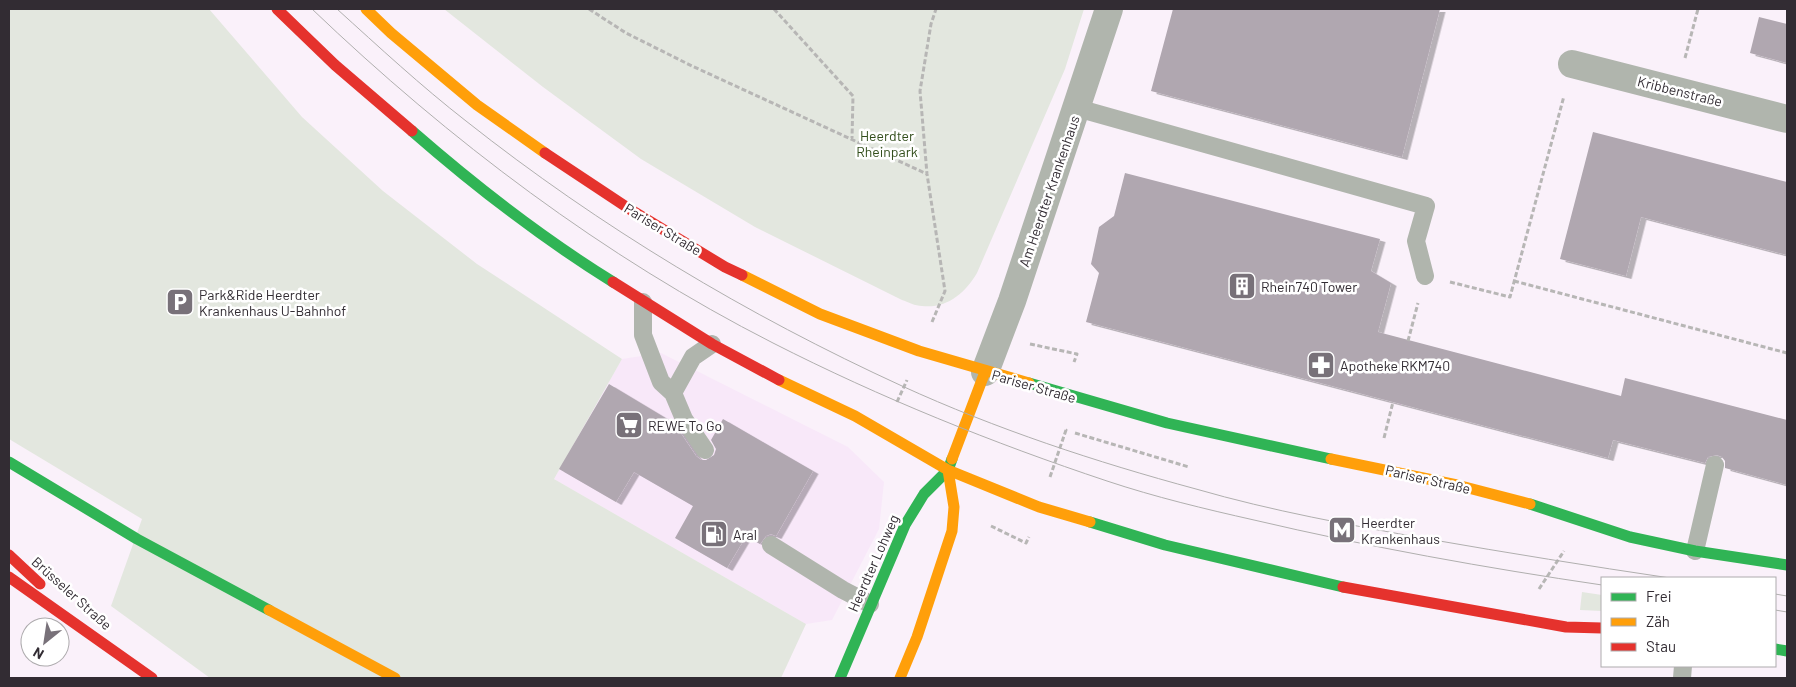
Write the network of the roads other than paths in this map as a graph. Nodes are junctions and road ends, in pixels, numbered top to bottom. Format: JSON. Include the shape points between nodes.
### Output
{"nodes":[{"id":1,"x":277,"y":9,"type":"edge"},
{"id":2,"x":366,"y":9,"type":"edge"},
{"id":3,"x":1109,"y":9,"type":"edge"},
{"id":4,"x":1572,"y":64,"type":"road end"},
{"id":5,"x":1077,"y":108,"type":"junction"},
{"id":6,"x":1787,"y":119,"type":"edge"},
{"id":7,"x":1425,"y":276,"type":"road end"},
{"id":8,"x":643,"y":302,"type":"junction"},
{"id":9,"x":712,"y":344,"type":"junction"},
{"id":10,"x":985,"y":372,"type":"junction"},
{"id":11,"x":673,"y":393,"type":"junction"},
{"id":12,"x":705,"y":450,"type":"dead end"},
{"id":13,"x":9,"y":462,"type":"edge"},
{"id":14,"x":1715,"y":465,"type":"dead end"},
{"id":15,"x":948,"y":470,"type":"junction"},
{"id":16,"x":771,"y":545,"type":"dead end"},
{"id":17,"x":1695,"y":551,"type":"junction"},
{"id":18,"x":9,"y":556,"type":"edge"},
{"id":19,"x":1787,"y":565,"type":"edge"},
{"id":20,"x":9,"y":577,"type":"edge"},
{"id":21,"x":870,"y":604,"type":"junction"},
{"id":22,"x":1601,"y":628,"type":"edge"},
{"id":23,"x":115,"y":652,"type":"junction"},
{"id":24,"x":152,"y":678,"type":"edge"},
{"id":25,"x":395,"y":678,"type":"edge"},
{"id":26,"x":840,"y":678,"type":"edge"},
{"id":27,"x":900,"y":678,"type":"edge"}],
"edges":[{"from":1,"to":8,"type":"main road","via":[[335,65],[422,140],[573,257]]},
{"from":2,"to":10,"type":"main road","name":"Pariser Straße","via":[[477,105],[590,184],[725,267],[820,314],[919,352]]},
{"from":3,"to":5,"type":"street","name":"Am Heerdter Krankenhaus"},
{"from":4,"to":6,"type":"street","name":"Kribbenstraße"},
{"from":5,"to":7,"type":"lane","via":[[1426,206],[1416,241]]},
{"from":5,"to":10,"type":"street","name":"Am Heerdter Krankenhaus"},
{"from":8,"to":9,"type":"main road"},
{"from":8,"to":11,"type":"lane","via":[[643,335],[661,382]]},
{"from":9,"to":11,"type":"lane","via":[[693,357]]},
{"from":9,"to":15,"type":"main road","via":[[855,416]]},
{"from":10,"to":15,"type":"main road","name":"Heerdter Lohweg"},
{"from":10,"to":17,"type":"main road","name":"Pariser Straße","via":[[1176,425],[1457,485],[1539,507],[1630,537]]},
{"from":11,"to":12,"type":"lane","via":[[684,419]]},
{"from":13,"to":25,"type":"main road","via":[[137,538]]},
{"from":14,"to":17,"type":"lane"},
{"from":15,"to":21,"type":"main road","name":"Heerdter Lohweg","via":[[924,494],[905,525]]},
{"from":15,"to":22,"type":"main road","via":[[1039,507],[1165,546],[1337,586],[1566,627]]},
{"from":15,"to":27,"type":"main road","name":"Heerdter Lohweg","via":[[954,508],[952,531]]},
{"from":16,"to":21,"type":"lane"},
{"from":17,"to":19,"type":"main road","name":"Pariser Straße"},
{"from":18,"to":23,"type":"main road","name":"Brüsseler Straße"},
{"from":20,"to":23,"type":"main road","name":"Brüsseler Straße"},
{"from":21,"to":26,"type":"main road","name":"Heerdter Lohweg"},
{"from":23,"to":24,"type":"main road","name":"Brüsseler Straße"}]}
